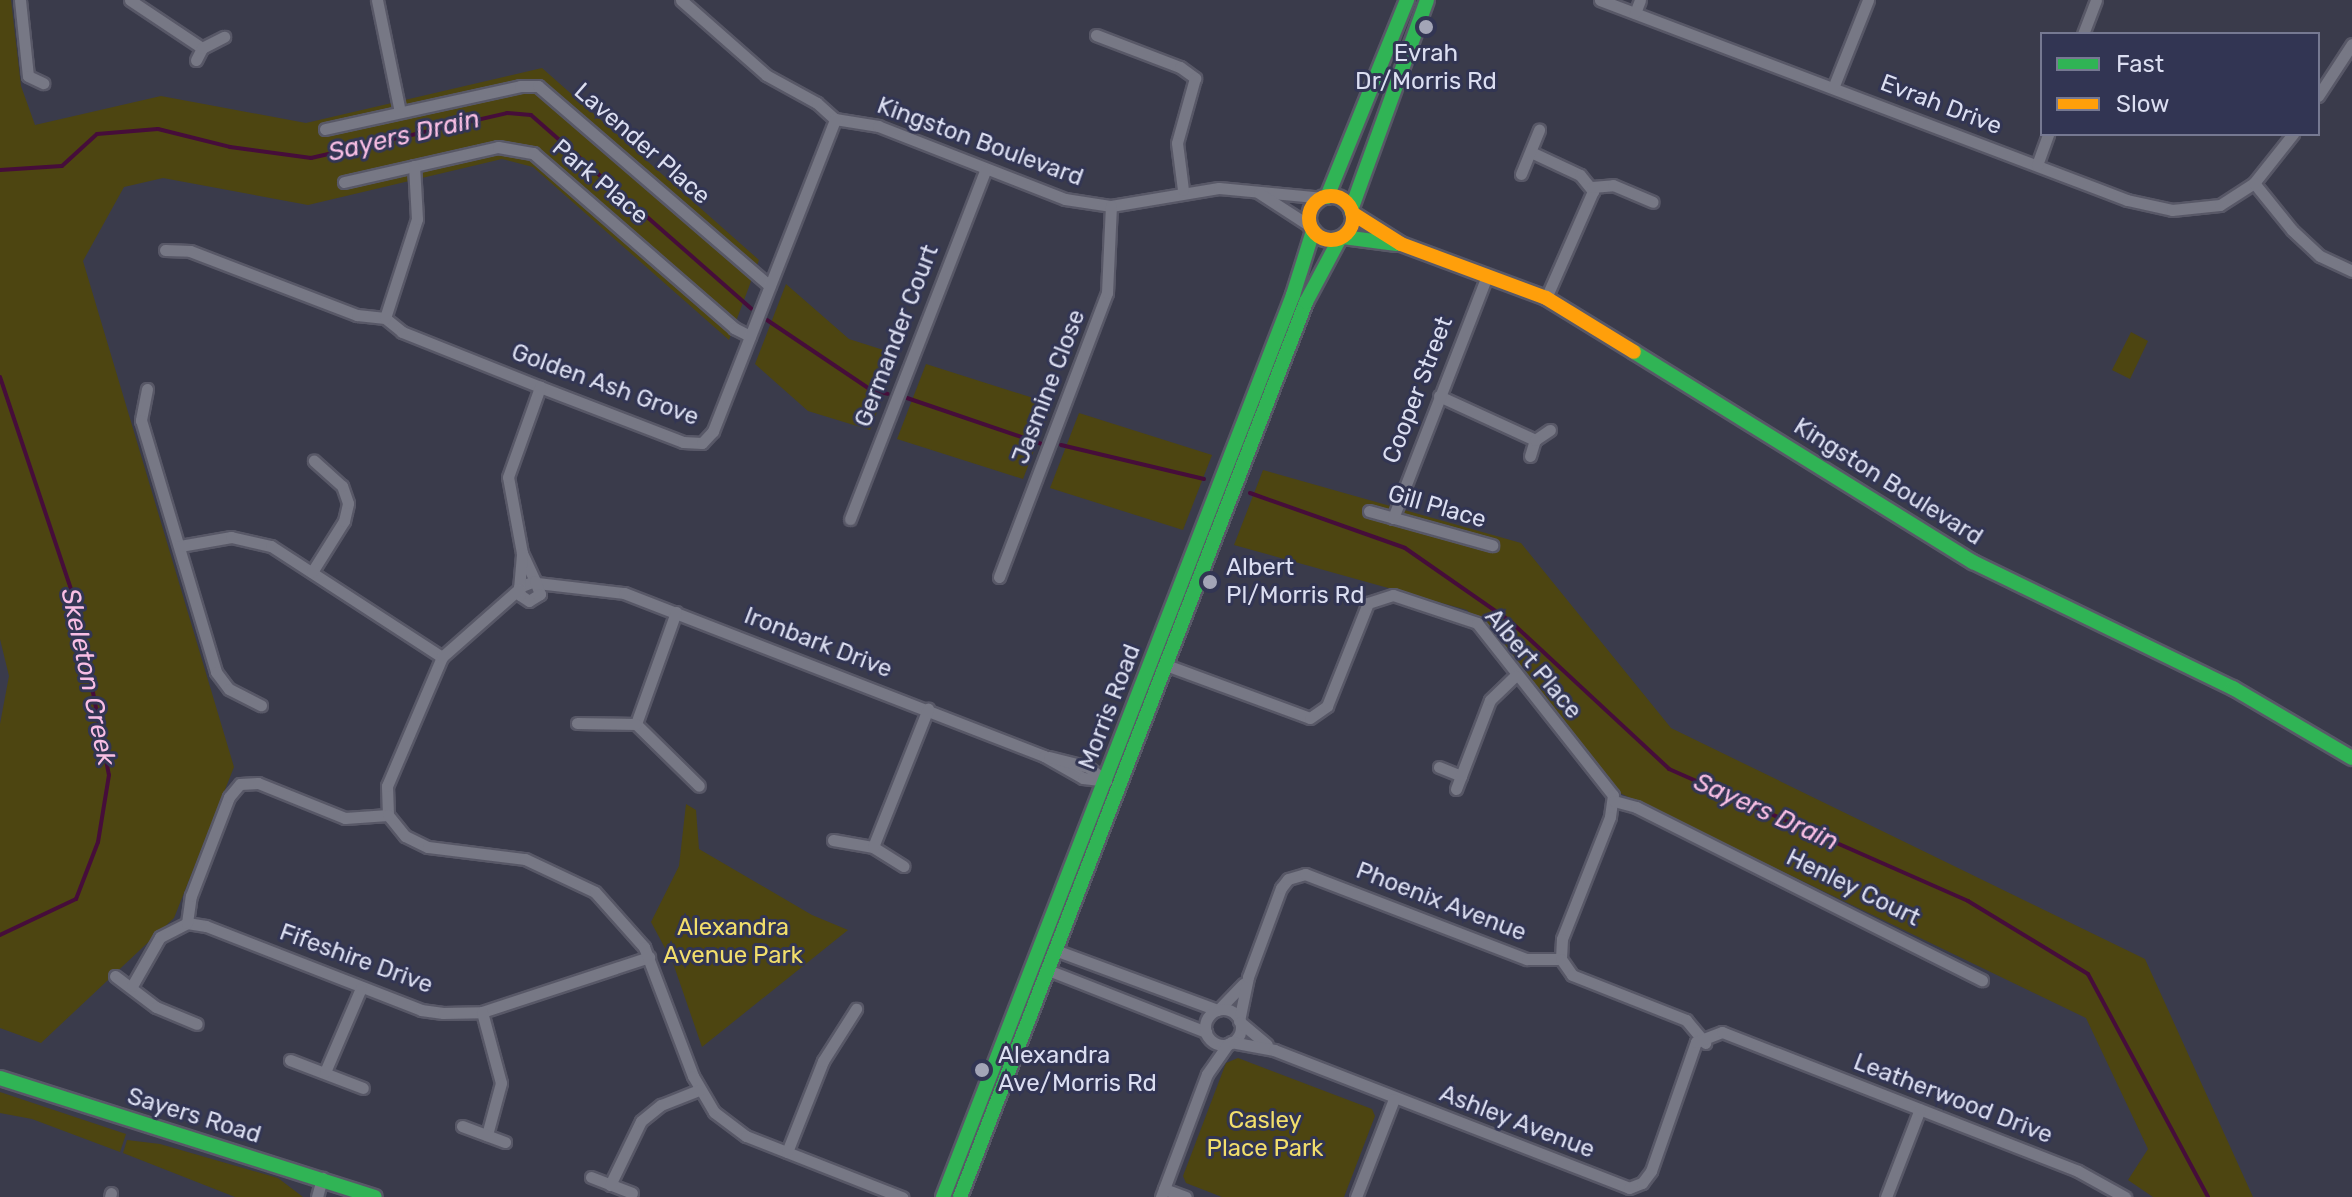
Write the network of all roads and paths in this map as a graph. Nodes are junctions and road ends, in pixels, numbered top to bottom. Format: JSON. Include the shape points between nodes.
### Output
{"nodes":[{"id":1,"x":20,"y":0,"type":"edge"},
{"id":2,"x":130,"y":0,"type":"edge"},
{"id":3,"x":377,"y":0,"type":"edge"},
{"id":4,"x":681,"y":0,"type":"edge"},
{"id":5,"x":1407,"y":0,"type":"edge"},
{"id":6,"x":1427,"y":0,"type":"edge"},
{"id":7,"x":1600,"y":0,"type":"edge"},
{"id":8,"x":1640,"y":0,"type":"edge"},
{"id":9,"x":1868,"y":0,"type":"edge"},
{"id":10,"x":2096,"y":0,"type":"edge"},
{"id":11,"x":1635,"y":13,"type":"junction"},
{"id":12,"x":2084,"y":32,"type":"edge"},
{"id":13,"x":1096,"y":35,"type":"dead end"},
{"id":14,"x":224,"y":37,"type":"dead end"},
{"id":15,"x":2352,"y":44,"type":"edge"},
{"id":16,"x":202,"y":48,"type":"junction"},
{"id":17,"x":196,"y":60,"type":"dead end"},
{"id":18,"x":1208,"y":70,"type":"dead end"},
{"id":19,"x":1195,"y":78,"type":"junction"},
{"id":20,"x":43,"y":83,"type":"dead end"},
{"id":21,"x":1833,"y":88,"type":"junction"},
{"id":22,"x":2320,"y":93,"type":"edge"},
{"id":23,"x":400,"y":112,"type":"junction"},
{"id":24,"x":835,"y":119,"type":"junction"},
{"id":25,"x":325,"y":129,"type":"dead end"},
{"id":26,"x":1539,"y":130,"type":"dead end"},
{"id":27,"x":2047,"y":136,"type":"edge"},
{"id":28,"x":2291,"y":136,"type":"edge"},
{"id":29,"x":1533,"y":153,"type":"junction"},
{"id":30,"x":2037,"y":165,"type":"junction"},
{"id":31,"x":414,"y":166,"type":"junction"},
{"id":32,"x":986,"y":169,"type":"junction"},
{"id":33,"x":1521,"y":174,"type":"dead end"},
{"id":34,"x":344,"y":182,"type":"dead end"},
{"id":35,"x":2254,"y":183,"type":"junction"},
{"id":36,"x":1592,"y":187,"type":"junction"},
{"id":37,"x":1183,"y":190,"type":"junction"},
{"id":38,"x":1255,"y":191,"type":"junction"},
{"id":39,"x":1325,"y":197,"type":"junction"},
{"id":40,"x":1653,"y":202,"type":"dead end"},
{"id":41,"x":1111,"y":206,"type":"junction"},
{"id":42,"x":1352,"y":211,"type":"junction"},
{"id":43,"x":1311,"y":228,"type":"junction"},
{"id":44,"x":1342,"y":237,"type":"junction"},
{"id":45,"x":1401,"y":244,"type":"junction"},
{"id":46,"x":165,"y":250,"type":"dead end"},
{"id":47,"x":2352,"y":271,"type":"edge"},
{"id":48,"x":1486,"y":278,"type":"junction"},
{"id":49,"x":770,"y":286,"type":"junction"},
{"id":50,"x":1546,"y":298,"type":"junction"},
{"id":51,"x":385,"y":318,"type":"junction"},
{"id":52,"x":750,"y":336,"type":"junction"},
{"id":53,"x":540,"y":387,"type":"junction"},
{"id":54,"x":147,"y":389,"type":"dead end"},
{"id":55,"x":1439,"y":396,"type":"junction"},
{"id":56,"x":1550,"y":430,"type":"dead end"},
{"id":57,"x":1535,"y":440,"type":"junction"},
{"id":58,"x":1530,"y":456,"type":"dead end"},
{"id":59,"x":314,"y":461,"type":"dead end"},
{"id":60,"x":1369,"y":511,"type":"dead end"},
{"id":61,"x":1393,"y":518,"type":"junction"},
{"id":62,"x":850,"y":519,"type":"dead end"},
{"id":63,"x":1492,"y":545,"type":"dead end"},
{"id":64,"x":180,"y":546,"type":"junction"},
{"id":65,"x":522,"y":553,"type":"junction"},
{"id":66,"x":312,"y":572,"type":"junction"},
{"id":67,"x":999,"y":577,"type":"dead end"},
{"id":68,"x":537,"y":586,"type":"junction"},
{"id":69,"x":521,"y":592,"type":"junction"},
{"id":70,"x":676,"y":612,"type":"junction"},
{"id":71,"x":442,"y":657,"type":"junction"},
{"id":72,"x":1159,"y":662,"type":"junction"},
{"id":73,"x":1515,"y":676,"type":"junction"},
{"id":74,"x":261,"y":705,"type":"dead end"},
{"id":75,"x":928,"y":709,"type":"junction"},
{"id":76,"x":577,"y":723,"type":"dead end"},
{"id":77,"x":636,"y":724,"type":"junction"},
{"id":78,"x":2352,"y":758,"type":"edge"},
{"id":79,"x":1439,"y":767,"type":"dead end"},
{"id":80,"x":1461,"y":776,"type":"junction"},
{"id":81,"x":1112,"y":783,"type":"junction"},
{"id":82,"x":699,"y":786,"type":"dead end"},
{"id":83,"x":1456,"y":789,"type":"dead end"},
{"id":84,"x":1614,"y":801,"type":"junction"},
{"id":85,"x":388,"y":815,"type":"junction"},
{"id":86,"x":833,"y":840,"type":"dead end"},
{"id":87,"x":873,"y":847,"type":"junction"},
{"id":88,"x":904,"y":866,"type":"dead end"},
{"id":89,"x":187,"y":923,"type":"junction"},
{"id":90,"x":1055,"y":950,"type":"junction"},
{"id":91,"x":1038,"y":954,"type":"junction"},
{"id":92,"x":649,"y":957,"type":"junction"},
{"id":93,"x":1561,"y":959,"type":"junction"},
{"id":94,"x":1048,"y":970,"type":"junction"},
{"id":95,"x":115,"y":976,"type":"dead end"},
{"id":96,"x":1248,"y":977,"type":"junction"},
{"id":97,"x":1982,"y":980,"type":"dead end"},
{"id":98,"x":132,"y":986,"type":"junction"},
{"id":99,"x":361,"y":988,"type":"junction"},
{"id":100,"x":856,"y":1009,"type":"dead end"},
{"id":101,"x":1218,"y":1010,"type":"junction"},
{"id":102,"x":482,"y":1012,"type":"junction"},
{"id":103,"x":1240,"y":1021,"type":"junction"},
{"id":104,"x":197,"y":1024,"type":"dead end"},
{"id":105,"x":1208,"y":1036,"type":"junction"},
{"id":106,"x":1704,"y":1040,"type":"junction"},
{"id":107,"x":1229,"y":1043,"type":"junction"},
{"id":108,"x":1274,"y":1050,"type":"junction"},
{"id":109,"x":290,"y":1060,"type":"dead end"},
{"id":110,"x":325,"y":1072,"type":"junction"},
{"id":111,"x":1207,"y":1074,"type":"junction"},
{"id":112,"x":0,"y":1078,"type":"edge"},
{"id":113,"x":363,"y":1088,"type":"dead end"},
{"id":114,"x":699,"y":1090,"type":"junction"},
{"id":115,"x":1394,"y":1099,"type":"junction"},
{"id":116,"x":1920,"y":1109,"type":"junction"},
{"id":117,"x":462,"y":1126,"type":"dead end"},
{"id":118,"x":487,"y":1135,"type":"junction"},
{"id":119,"x":505,"y":1142,"type":"dead end"},
{"id":120,"x":787,"y":1152,"type":"junction"},
{"id":121,"x":591,"y":1177,"type":"dead end"},
{"id":122,"x":322,"y":1178,"type":"junction"},
{"id":123,"x":610,"y":1185,"type":"junction"},
{"id":124,"x":340,"y":1191,"type":"edge"},
{"id":125,"x":1635,"y":1192,"type":"edge"},
{"id":126,"x":632,"y":1193,"type":"dead end"},
{"id":127,"x":1163,"y":1193,"type":"edge"},
{"id":128,"x":317,"y":1197,"type":"edge"},
{"id":129,"x":375,"y":1197,"type":"edge"},
{"id":130,"x":902,"y":1197,"type":"edge"},
{"id":131,"x":943,"y":1197,"type":"edge"},
{"id":132,"x":960,"y":1197,"type":"edge"},
{"id":133,"x":1186,"y":1197,"type":"edge"},
{"id":134,"x":1356,"y":1197,"type":"edge"},
{"id":135,"x":1886,"y":1197,"type":"edge"},
{"id":136,"x":2125,"y":1197,"type":"edge"}],
"edges":[{"from":1,"to":20,"type":"street","via":[[28,76]]},
{"from":2,"to":16,"type":"street"},
{"from":3,"to":23,"type":"street"},
{"from":4,"to":24,"type":"street","name":"Kingston Boulevard","via":[[766,75]]},
{"from":5,"to":39,"type":"street"},
{"from":6,"to":42,"type":"street"},
{"from":7,"to":11,"type":"street","name":"Evrah Drive"},
{"from":8,"to":11,"type":"street"},
{"from":9,"to":21,"type":"street"},
{"from":10,"to":12,"type":"street"},
{"from":11,"to":21,"type":"street","name":"Evrah Drive"},
{"from":13,"to":19,"type":"street","via":[[1180,67]]},
{"from":14,"to":16,"type":"street"},
{"from":15,"to":22,"type":"street"},
{"from":16,"to":17,"type":"street"},
{"from":18,"to":19,"type":"street"},
{"from":19,"to":37,"type":"street","via":[[1177,143]]},
{"from":21,"to":30,"type":"street","name":"Evrah Drive"},
{"from":23,"to":25,"type":"street","name":"Lavender Place"},
{"from":23,"to":49,"type":"street","name":"Lavender Place","via":[[538,86]]},
{"from":24,"to":32,"type":"street","name":"Kingston Boulevard","via":[[878,126]]},
{"from":24,"to":49,"type":"street","name":"Golden Ash Grove"},
{"from":26,"to":29,"type":"street"},
{"from":27,"to":30,"type":"street"},
{"from":28,"to":35,"type":"street","name":"Evrah Drive"},
{"from":29,"to":33,"type":"street"},
{"from":29,"to":36,"type":"street","via":[[1580,175]]},
{"from":30,"to":35,"type":"street","name":"Evrah Drive","via":[[2127,200],[2172,210],[2220,205]]},
{"from":31,"to":34,"type":"street","name":"Park Place"},
{"from":31,"to":51,"type":"street","via":[[417,219]]},
{"from":31,"to":52,"type":"street","name":"Park Place","via":[[498,147],[533,153],[734,328]]},
{"from":32,"to":41,"type":"street","name":"Kingston Boulevard","via":[[1065,199]]},
{"from":32,"to":62,"type":"street","name":"Germander Court"},
{"from":35,"to":47,"type":"street","via":[[2311,247]]},
{"from":36,"to":40,"type":"street","via":[[1613,185]]},
{"from":36,"to":50,"type":"street","via":[[1593,200]]},
{"from":37,"to":38,"type":"street","name":"Kingston Boulevard"},
{"from":37,"to":41,"type":"street","name":"Kingston Boulevard"},
{"from":38,"to":39,"type":"street","name":"Kingston Boulevard"},
{"from":38,"to":43,"type":"street"},
{"from":39,"to":42,"type":"street","via":[[1342,199]]},
{"from":39,"to":43,"type":"street","via":[[1312,207]]},
{"from":41,"to":67,"type":"street","name":"Jasmine Close","via":[[1107,293]]},
{"from":42,"to":44,"type":"street","via":[[1353,224]]},
{"from":42,"to":45,"type":"street","name":"Kingston Boulevard"},
{"from":43,"to":44,"type":"street","via":[[1325,240]]},
{"from":43,"to":72,"type":"street","name":"Morris Road"},
{"from":44,"to":45,"type":"street","name":"Kingston Boulevard"},
{"from":44,"to":72,"type":"street","name":"Morris Road","via":[[1306,302]]},
{"from":45,"to":48,"type":"street","name":"Kingston Boulevard"},
{"from":46,"to":51,"type":"street","name":"Golden Ash Grove","via":[[190,251],[357,315]]},
{"from":48,"to":50,"type":"street","name":"Kingston Boulevard"},
{"from":48,"to":55,"type":"street","name":"Cooper Street"},
{"from":49,"to":52,"type":"street","name":"Golden Ash Grove"},
{"from":50,"to":78,"type":"street","name":"Kingston Boulevard","via":[[1973,562],[2233,688]]},
{"from":51,"to":53,"type":"street","name":"Golden Ash Grove","via":[[402,332]]},
{"from":52,"to":53,"type":"street","name":"Golden Ash Grove","via":[[713,431],[702,443],[683,442]]},
{"from":53,"to":65,"type":"street","via":[[508,477]]},
{"from":54,"to":64,"type":"street","via":[[141,420]]},
{"from":55,"to":57,"type":"street"},
{"from":55,"to":61,"type":"street","name":"Cooper Street"},
{"from":56,"to":57,"type":"street"},
{"from":57,"to":58,"type":"street"},
{"from":59,"to":66,"type":"street","via":[[342,486],[348,503],[344,521]]},
{"from":60,"to":61,"type":"street","name":"Gill Place"},
{"from":61,"to":63,"type":"street","name":"Gill Place"},
{"from":64,"to":66,"type":"street","via":[[247,538],[271,546]]},
{"from":64,"to":74,"type":"street","via":[[216,672],[229,689]]},
{"from":65,"to":68,"type":"street"},
{"from":65,"to":69,"type":"street"},
{"from":66,"to":71,"type":"street"},
{"from":68,"to":69,"type":"street"},
{"from":68,"to":69,"type":"street","via":[[533,600]]},
{"from":68,"to":70,"type":"street","name":"Ironbark Drive","via":[[624,593]]},
{"from":69,"to":71,"type":"street"},
{"from":70,"to":75,"type":"street","name":"Ironbark Drive"},
{"from":70,"to":77,"type":"street"},
{"from":71,"to":85,"type":"street","via":[[387,786]]},
{"from":72,"to":73,"type":"street","name":"Albert Place","via":[[1301,716],[1318,716],[1327,706],[1368,603],[1393,595],[1477,623]]},
{"from":72,"to":81,"type":"street","name":"Morris Road"},
{"from":73,"to":80,"type":"street","via":[[1490,700]]},
{"from":73,"to":84,"type":"street","name":"Albert Place"},
{"from":75,"to":81,"type":"street","name":"Ironbark Drive","via":[[1044,756],[1088,767]]},
{"from":75,"to":87,"type":"street"},
{"from":76,"to":77,"type":"street"},
{"from":77,"to":82,"type":"street"},
{"from":79,"to":80,"type":"street"},
{"from":80,"to":83,"type":"street"},
{"from":81,"to":90,"type":"street","name":"Morris Road"},
{"from":81,"to":91,"type":"street","name":"Morris Road"},
{"from":84,"to":93,"type":"street","via":[[1562,939]]},
{"from":84,"to":97,"type":"street","name":"Henley Court","via":[[1678,827]]},
{"from":85,"to":89,"type":"street","via":[[345,818],[258,783],[240,784],[229,797],[191,896]]},
{"from":85,"to":92,"type":"street","via":[[405,836],[428,847],[525,859],[570,876],[624,918]]},
{"from":86,"to":87,"type":"street"},
{"from":87,"to":88,"type":"street"},
{"from":89,"to":98,"type":"street","via":[[160,937]]},
{"from":89,"to":99,"type":"street","name":"Fifeshire Drive"},
{"from":90,"to":91,"type":"street"},
{"from":90,"to":94,"type":"street","name":"Morris Road"},
{"from":90,"to":101,"type":"street"},
{"from":91,"to":94,"type":"street"},
{"from":91,"to":131,"type":"street","name":"Morris Road"},
{"from":92,"to":102,"type":"street","name":"Fifeshire Drive"},
{"from":92,"to":114,"type":"street"},
{"from":93,"to":96,"type":"street","name":"Phoenix Avenue","via":[[1527,959],[1301,874],[1281,888]]},
{"from":93,"to":106,"type":"street","via":[[1572,975],[1686,1020]]},
{"from":94,"to":105,"type":"street"},
{"from":94,"to":132,"type":"street","name":"Morris Road"},
{"from":95,"to":98,"type":"street"},
{"from":96,"to":101,"type":"street","name":"Phoenix Avenue"},
{"from":96,"to":103,"type":"street","name":"Phoenix Avenue"},
{"from":98,"to":104,"type":"street","via":[[156,1007]]},
{"from":99,"to":102,"type":"street","name":"Fifeshire Drive","via":[[421,1010]]},
{"from":99,"to":110,"type":"street"},
{"from":100,"to":120,"type":"street","via":[[823,1061]]},
{"from":101,"to":103,"type":"street","via":[[1231,1011]]},
{"from":101,"to":105,"type":"street","via":[[1207,1018]]},
{"from":102,"to":118,"type":"street","via":[[501,1083]]},
{"from":103,"to":107,"type":"street"},
{"from":103,"to":108,"type":"street","name":"Ashley Avenue"},
{"from":105,"to":107,"type":"street"},
{"from":105,"to":111,"type":"street"},
{"from":106,"to":116,"type":"street","name":"Leatherwood Drive","via":[[1722,1032]]},
{"from":106,"to":125,"type":"street","name":"Ashley Avenue","via":[[1651,1171]]},
{"from":107,"to":108,"type":"street","name":"Ashley Avenue"},
{"from":107,"to":111,"type":"street"},
{"from":108,"to":115,"type":"street","name":"Ashley Avenue"},
{"from":109,"to":110,"type":"street"},
{"from":110,"to":113,"type":"street"},
{"from":111,"to":127,"type":"street"},
{"from":112,"to":122,"type":"street","name":"Sayers Road"},
{"from":114,"to":120,"type":"street","via":[[736,1130]]},
{"from":114,"to":123,"type":"street","via":[[661,1105],[641,1121]]},
{"from":115,"to":125,"type":"street","name":"Ashley Avenue"},
{"from":115,"to":134,"type":"street"},
{"from":116,"to":135,"type":"street"},
{"from":116,"to":136,"type":"street","name":"Leatherwood Drive","via":[[2078,1171]]},
{"from":117,"to":118,"type":"street"},
{"from":118,"to":119,"type":"street"},
{"from":120,"to":130,"type":"street"},
{"from":121,"to":123,"type":"street"},
{"from":122,"to":124,"type":"street","name":"Sayers Road"},
{"from":122,"to":128,"type":"street"},
{"from":123,"to":126,"type":"street"},
{"from":124,"to":129,"type":"street","name":"Sayers Road"},
{"from":127,"to":133,"type":"street"}]}
